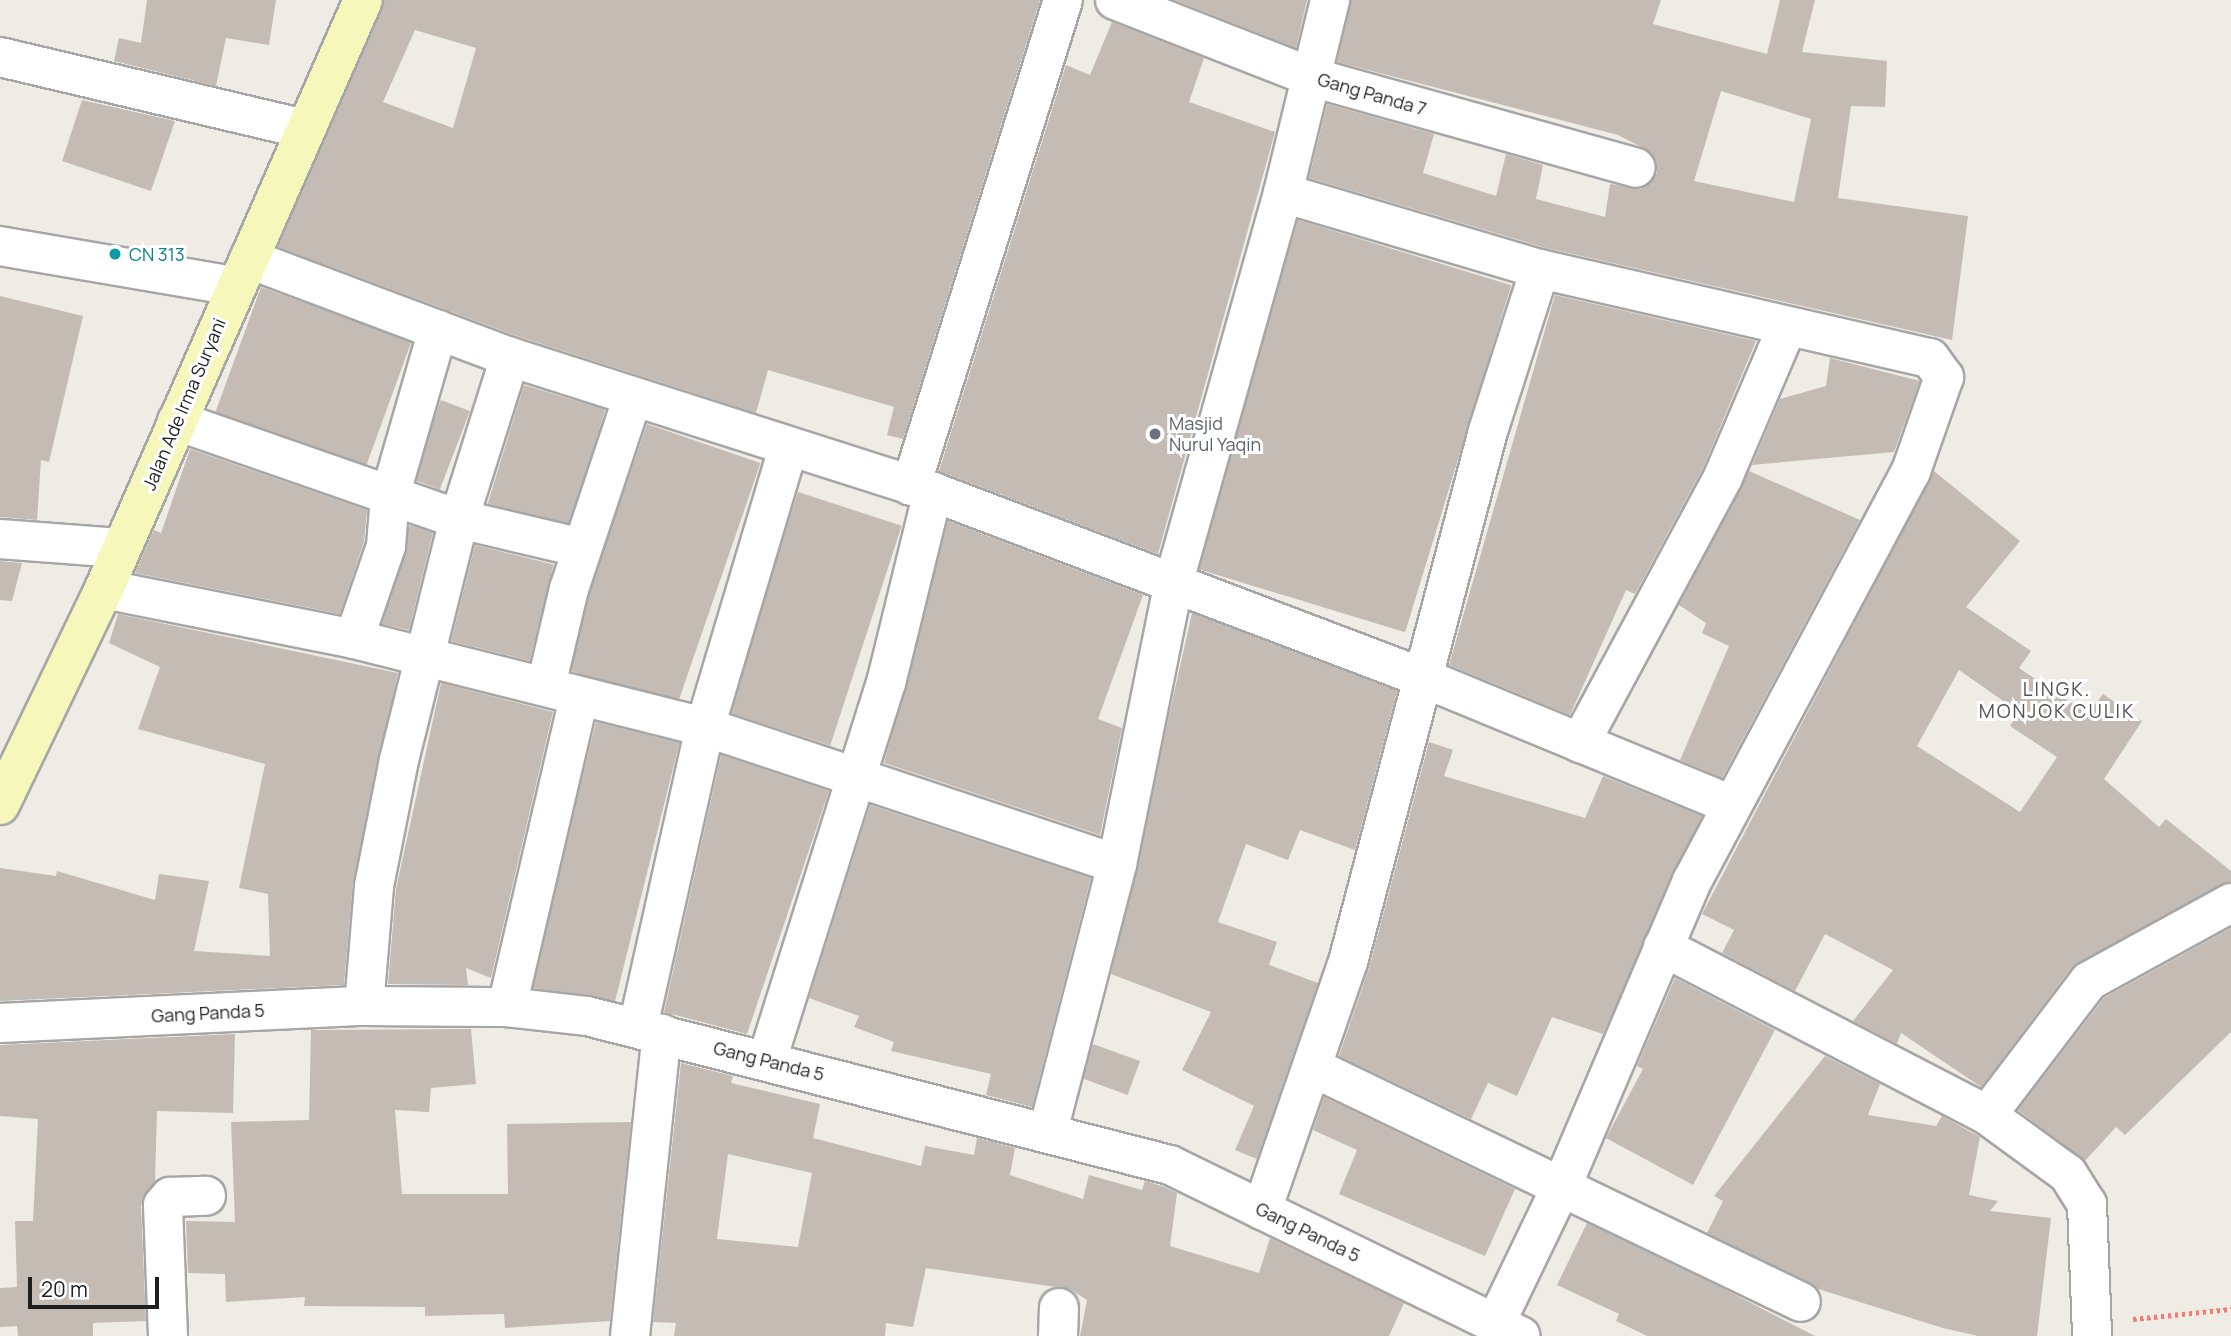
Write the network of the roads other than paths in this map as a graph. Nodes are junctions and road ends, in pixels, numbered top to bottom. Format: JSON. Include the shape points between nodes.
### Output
{"nodes":[{"id":1,"x":363,"y":0,"type":"edge"},
{"id":2,"x":1063,"y":0,"type":"edge"},
{"id":3,"x":1115,"y":0,"type":"edge"},
{"id":4,"x":1330,"y":0,"type":"edge"},
{"id":5,"x":0,"y":57,"type":"edge"},
{"id":6,"x":1311,"y":77,"type":"junction"},
{"id":7,"x":305,"y":129,"type":"junction"},
{"id":8,"x":1636,"y":167,"type":"dead end"},
{"id":9,"x":1283,"y":193,"type":"junction"},
{"id":10,"x":0,"y":246,"type":"edge"},
{"id":11,"x":1540,"y":269,"type":"junction"},
{"id":12,"x":241,"y":272,"type":"junction"},
{"id":13,"x":1787,"y":327,"type":"junction"},
{"id":14,"x":438,"y":330,"type":"junction"},
{"id":15,"x":510,"y":357,"type":"junction"},
{"id":16,"x":634,"y":397,"type":"junction"},
{"id":17,"x":177,"y":421,"type":"junction"},
{"id":18,"x":788,"y":449,"type":"junction"},
{"id":19,"x":922,"y":489,"type":"junction"},
{"id":20,"x":390,"y":496,"type":"junction"},
{"id":21,"x":459,"y":519,"type":"junction"},
{"id":22,"x":0,"y":539,"type":"edge"},
{"id":23,"x":121,"y":548,"type":"junction"},
{"id":24,"x":582,"y":548,"type":"junction"},
{"id":25,"x":1174,"y":581,"type":"junction"},
{"id":26,"x":104,"y":589,"type":"junction"},
{"id":27,"x":354,"y":639,"type":"junction"},
{"id":28,"x":426,"y":657,"type":"junction"},
{"id":29,"x":1421,"y":677,"type":"junction"},
{"id":30,"x":563,"y":692,"type":"junction"},
{"id":31,"x":705,"y":727,"type":"junction"},
{"id":32,"x":1580,"y":743,"type":"junction"},
{"id":33,"x":855,"y":773,"type":"junction"},
{"id":34,"x":2,"y":794,"type":"edge"},
{"id":35,"x":1729,"y":804,"type":"junction"},
{"id":36,"x":1117,"y":864,"type":"junction"},
{"id":37,"x":2231,"y":903,"type":"edge"},
{"id":38,"x":1663,"y":947,"type":"junction"},
{"id":39,"x":364,"y":1006,"type":"junction"},
{"id":40,"x":507,"y":1007,"type":"junction"},
{"id":41,"x":0,"y":1023,"type":"edge"},
{"id":42,"x":650,"y":1031,"type":"junction"},
{"id":43,"x":767,"y":1060,"type":"junction"},
{"id":44,"x":1314,"y":1068,"type":"junction"},
{"id":45,"x":1987,"y":1115,"type":"junction"},
{"id":46,"x":1048,"y":1132,"type":"junction"},
{"id":47,"x":1563,"y":1183,"type":"junction"},
{"id":48,"x":206,"y":1196,"type":"dead end"},
{"id":49,"x":1262,"y":1210,"type":"junction"},
{"id":50,"x":1801,"y":1303,"type":"dead end"},
{"id":51,"x":1507,"y":1330,"type":"edge"},
{"id":52,"x":2093,"y":1330,"type":"edge"},
{"id":53,"x":168,"y":1336,"type":"edge"},
{"id":54,"x":630,"y":1336,"type":"edge"}],
"edges":[{"from":1,"to":7,"type":"street","name":"Jalan Ade Irma Suryani"},
{"from":2,"to":19,"type":"street"},
{"from":3,"to":6,"type":"street","name":"Gang Panda 7"},
{"from":4,"to":6,"type":"street"},
{"from":5,"to":7,"type":"street"},
{"from":6,"to":8,"type":"street","name":"Gang Panda 7"},
{"from":6,"to":9,"type":"street"},
{"from":7,"to":12,"type":"street","name":"Jalan Ade Irma Suryani"},
{"from":9,"to":11,"type":"street"},
{"from":9,"to":25,"type":"street"},
{"from":10,"to":12,"type":"street"},
{"from":11,"to":13,"type":"street"},
{"from":11,"to":29,"type":"street"},
{"from":12,"to":14,"type":"street"},
{"from":12,"to":17,"type":"street","name":"Jalan Ade Irma Suryani"},
{"from":13,"to":32,"type":"street","via":[[1723,477]]},
{"from":13,"to":35,"type":"street","via":[[1930,358],[1944,377],[1911,471]]},
{"from":14,"to":15,"type":"street"},
{"from":14,"to":20,"type":"street"},
{"from":15,"to":16,"type":"street"},
{"from":15,"to":21,"type":"street"},
{"from":16,"to":18,"type":"street"},
{"from":16,"to":24,"type":"street"},
{"from":17,"to":20,"type":"street"},
{"from":17,"to":23,"type":"street","name":"Jalan Ade Irma Suryani"},
{"from":18,"to":19,"type":"street"},
{"from":18,"to":31,"type":"street"},
{"from":19,"to":25,"type":"street"},
{"from":19,"to":33,"type":"street","via":[[886,683]]},
{"from":20,"to":21,"type":"street"},
{"from":20,"to":27,"type":"street","via":[[386,546]]},
{"from":21,"to":24,"type":"street"},
{"from":21,"to":28,"type":"street"},
{"from":22,"to":23,"type":"street"},
{"from":23,"to":26,"type":"street","name":"Jalan Ade Irma Suryani"},
{"from":24,"to":30,"type":"street"},
{"from":25,"to":29,"type":"street"},
{"from":25,"to":36,"type":"street"},
{"from":26,"to":27,"type":"street"},
{"from":26,"to":34,"type":"street","name":"Jalan Ade Irma Suryani"},
{"from":27,"to":28,"type":"street"},
{"from":28,"to":30,"type":"street"},
{"from":28,"to":39,"type":"street","via":[[374,886]]},
{"from":29,"to":32,"type":"street"},
{"from":29,"to":44,"type":"street","via":[[1348,962]]},
{"from":30,"to":31,"type":"street"},
{"from":30,"to":40,"type":"street"},
{"from":31,"to":33,"type":"street"},
{"from":31,"to":42,"type":"street"},
{"from":32,"to":35,"type":"street"},
{"from":33,"to":36,"type":"street","via":[[955,814]]},
{"from":33,"to":43,"type":"street"},
{"from":35,"to":38,"type":"street"},
{"from":36,"to":46,"type":"street"},
{"from":37,"to":45,"type":"street","via":[[2089,981]]},
{"from":38,"to":45,"type":"street"},
{"from":38,"to":47,"type":"street"},
{"from":39,"to":40,"type":"street","name":"Gang Panda 5"},
{"from":39,"to":41,"type":"street","name":"Gang Panda 5"},
{"from":40,"to":42,"type":"street","name":"Gang Panda 5"},
{"from":42,"to":43,"type":"street","name":"Gang Panda 5"},
{"from":42,"to":54,"type":"street"},
{"from":43,"to":46,"type":"street","name":"Gang Panda 5"},
{"from":44,"to":47,"type":"street"},
{"from":44,"to":49,"type":"street"},
{"from":45,"to":52,"type":"street","via":[[2082,1188]]},
{"from":46,"to":49,"type":"street","name":"Gang Panda 5","via":[[1170,1166]]},
{"from":47,"to":50,"type":"street"},
{"from":47,"to":51,"type":"street"},
{"from":48,"to":53,"type":"street","via":[[170,1197],[163,1205]]},
{"from":49,"to":51,"type":"street","name":"Gang Panda 5"}]}
